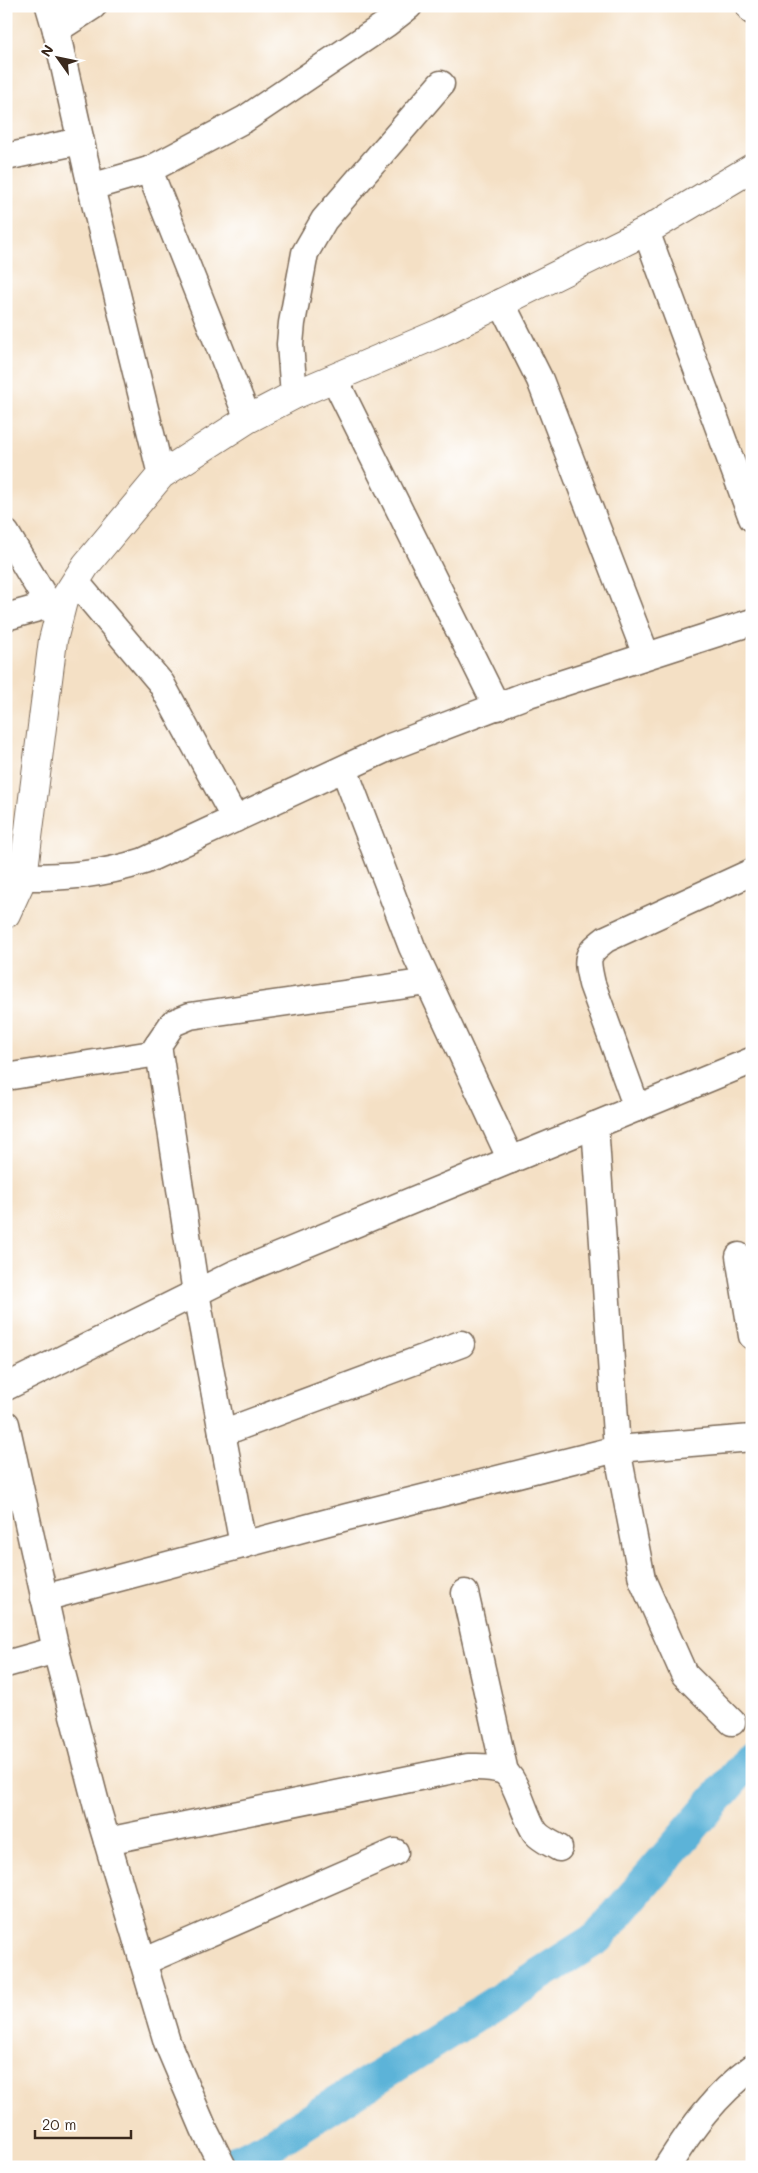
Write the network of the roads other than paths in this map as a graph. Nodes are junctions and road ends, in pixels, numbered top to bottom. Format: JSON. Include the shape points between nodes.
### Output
{"nodes":[{"id":1,"x":93,"y":6,"type":"edge"},
{"id":2,"x":409,"y":6,"type":"edge"},
{"id":3,"x":749,"y":6,"type":"edge"},
{"id":4,"x":752,"y":11,"type":"edge"},
{"id":5,"x":52,"y":18,"type":"edge"},
{"id":6,"x":441,"y":84,"type":"dead end"},
{"id":7,"x":80,"y":141,"type":"junction"},
{"id":8,"x":6,"y":157,"type":"edge"},
{"id":9,"x":752,"y":168,"type":"edge"},
{"id":10,"x":149,"y":170,"type":"junction"},
{"id":11,"x":90,"y":187,"type":"junction"},
{"id":12,"x":646,"y":231,"type":"junction"},
{"id":13,"x":501,"y":302,"type":"junction"},
{"id":14,"x":334,"y":378,"type":"junction"},
{"id":15,"x":294,"y":394,"type":"junction"},
{"id":16,"x":248,"y":419,"type":"junction"},
{"id":17,"x":161,"y":474,"type":"junction"},
{"id":18,"x":752,"y":518,"type":"edge"},
{"id":19,"x":6,"y":534,"type":"edge"},
{"id":20,"x":62,"y":596,"type":"junction"},
{"id":21,"x":6,"y":616,"type":"edge"},
{"id":22,"x":752,"y":622,"type":"edge"},
{"id":23,"x":646,"y":655,"type":"junction"},
{"id":24,"x":496,"y":707,"type":"junction"},
{"id":25,"x":344,"y":768,"type":"junction"},
{"id":26,"x":235,"y":819,"type":"junction"},
{"id":27,"x":752,"y":872,"type":"edge"},
{"id":28,"x":23,"y":877,"type":"junction"},
{"id":29,"x":6,"y":914,"type":"edge"},
{"id":30,"x":428,"y":982,"type":"junction"},
{"id":31,"x":158,"y":1045,"type":"junction"},
{"id":32,"x":751,"y":1061,"type":"edge"},
{"id":33,"x":6,"y":1077,"type":"edge"},
{"id":34,"x":637,"y":1108,"type":"junction"},
{"id":35,"x":595,"y":1125,"type":"junction"},
{"id":36,"x":511,"y":1160,"type":"junction"},
{"id":37,"x":739,"y":1256,"type":"dead end"},
{"id":38,"x":196,"y":1293,"type":"junction"},
{"id":39,"x":752,"y":1336,"type":"edge"},
{"id":40,"x":461,"y":1344,"type":"dead end"},
{"id":41,"x":6,"y":1387,"type":"edge"},
{"id":42,"x":6,"y":1424,"type":"edge"},
{"id":43,"x":222,"y":1433,"type":"junction"},
{"id":44,"x":752,"y":1438,"type":"edge"},
{"id":45,"x":617,"y":1449,"type":"junction"},
{"id":46,"x":10,"y":1460,"type":"edge"},
{"id":47,"x":243,"y":1545,"type":"junction"},
{"id":48,"x":464,"y":1592,"type":"dead end"},
{"id":49,"x":44,"y":1598,"type":"junction"},
{"id":50,"x":56,"y":1650,"type":"junction"},
{"id":51,"x":6,"y":1664,"type":"edge"},
{"id":52,"x":732,"y":1722,"type":"dead end"},
{"id":53,"x":504,"y":1772,"type":"junction"},
{"id":54,"x":107,"y":1841,"type":"junction"},
{"id":55,"x":559,"y":1848,"type":"dead end"},
{"id":56,"x":395,"y":1852,"type":"dead end"},
{"id":57,"x":143,"y":1962,"type":"junction"},
{"id":58,"x":752,"y":2068,"type":"edge"},
{"id":59,"x":223,"y":2167,"type":"edge"},
{"id":60,"x":667,"y":2167,"type":"edge"}],
"edges":[{"from":1,"to":5,"type":"street"},
{"from":2,"to":10,"type":"street","via":[[245,119]]},
{"from":3,"to":4,"type":"street"},
{"from":5,"to":7,"type":"street"},
{"from":6,"to":15,"type":"street","via":[[324,220],[311,240],[305,253],[291,330]]},
{"from":7,"to":8,"type":"street"},
{"from":7,"to":11,"type":"street"},
{"from":9,"to":12,"type":"street"},
{"from":10,"to":11,"type":"street"},
{"from":10,"to":16,"type":"street"},
{"from":11,"to":17,"type":"street"},
{"from":12,"to":13,"type":"street"},
{"from":12,"to":18,"type":"street"},
{"from":13,"to":14,"type":"street","via":[[440,333]]},
{"from":13,"to":23,"type":"street","via":[[540,380]]},
{"from":14,"to":15,"type":"street"},
{"from":14,"to":24,"type":"street"},
{"from":15,"to":16,"type":"street"},
{"from":16,"to":17,"type":"street"},
{"from":17,"to":20,"type":"street"},
{"from":19,"to":20,"type":"street"},
{"from":20,"to":21,"type":"street"},
{"from":20,"to":26,"type":"street","via":[[161,683]]},
{"from":20,"to":28,"type":"street","via":[[53,640]]},
{"from":22,"to":23,"type":"street"},
{"from":23,"to":24,"type":"street"},
{"from":24,"to":25,"type":"street"},
{"from":25,"to":26,"type":"street"},
{"from":25,"to":30,"type":"street"},
{"from":26,"to":28,"type":"street","via":[[121,869],[73,877]]},
{"from":27,"to":34,"type":"street","via":[[606,939],[591,951],[588,964],[592,984]]},
{"from":28,"to":29,"type":"street"},
{"from":30,"to":31,"type":"street","via":[[190,1016],[173,1023]]},
{"from":30,"to":36,"type":"street"},
{"from":31,"to":33,"type":"street","via":[[152,1054]]},
{"from":31,"to":38,"type":"street"},
{"from":32,"to":34,"type":"street"},
{"from":34,"to":35,"type":"street"},
{"from":35,"to":36,"type":"street"},
{"from":35,"to":45,"type":"street"},
{"from":36,"to":38,"type":"street","via":[[236,1273]]},
{"from":37,"to":39,"type":"street"},
{"from":38,"to":41,"type":"street"},
{"from":38,"to":43,"type":"street"},
{"from":40,"to":43,"type":"street"},
{"from":42,"to":46,"type":"street"},
{"from":43,"to":47,"type":"street"},
{"from":44,"to":45,"type":"street"},
{"from":45,"to":47,"type":"street"},
{"from":45,"to":52,"type":"street","via":[[642,1579],[657,1617],[684,1674]]},
{"from":46,"to":49,"type":"street"},
{"from":47,"to":49,"type":"street"},
{"from":48,"to":53,"type":"street"},
{"from":49,"to":50,"type":"street"},
{"from":50,"to":51,"type":"street"},
{"from":50,"to":54,"type":"street"},
{"from":53,"to":54,"type":"street","via":[[490,1767],[468,1768]]},
{"from":53,"to":55,"type":"street","via":[[512,1782],[535,1832]]},
{"from":54,"to":57,"type":"street"},
{"from":56,"to":57,"type":"street"},
{"from":57,"to":59,"type":"street","via":[[167,2042]]},
{"from":58,"to":60,"type":"street","via":[[714,2101],[693,2126]]}]}
